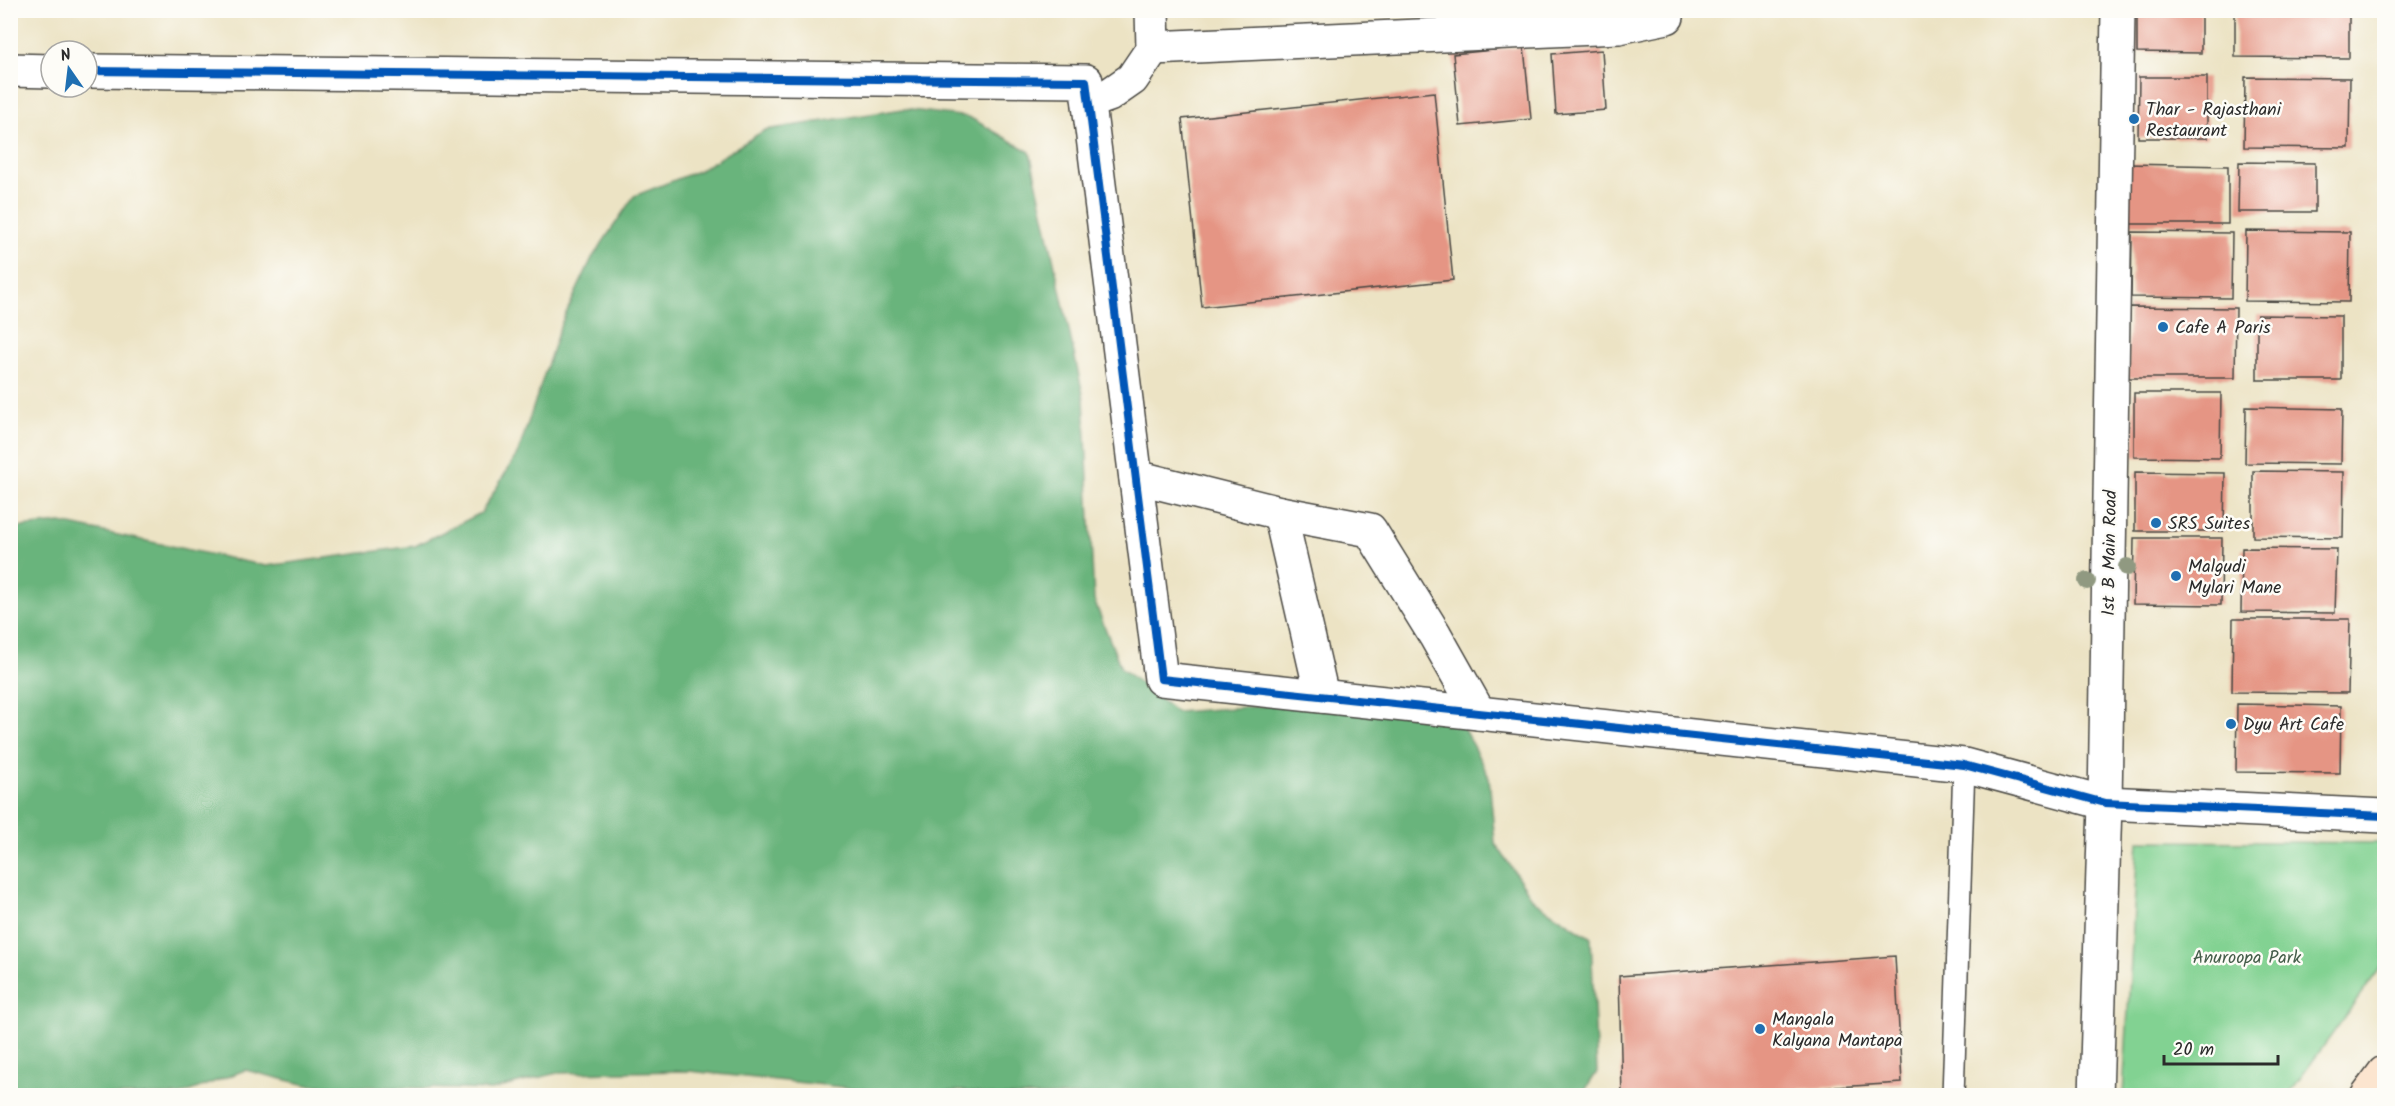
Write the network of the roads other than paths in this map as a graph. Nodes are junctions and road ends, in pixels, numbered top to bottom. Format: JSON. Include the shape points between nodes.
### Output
{"nodes":[{"id":1,"x":1152,"y":10,"type":"edge"},
{"id":2,"x":1668,"y":10,"type":"edge"},
{"id":3,"x":2118,"y":10,"type":"edge"},
{"id":4,"x":1153,"y":48,"type":"junction"},
{"id":5,"x":10,"y":70,"type":"edge"},
{"id":6,"x":39,"y":70,"type":"edge"},
{"id":7,"x":99,"y":71,"type":"edge"},
{"id":8,"x":1089,"y":102,"type":"junction"},
{"id":9,"x":1136,"y":477,"type":"junction"},
{"id":10,"x":1280,"y":513,"type":"junction"},
{"id":11,"x":1322,"y":696,"type":"junction"},
{"id":12,"x":1479,"y":713,"type":"junction"},
{"id":13,"x":1964,"y":765,"type":"junction"},
{"id":14,"x":2105,"y":803,"type":"junction"},
{"id":15,"x":2385,"y":816,"type":"edge"},
{"id":16,"x":1953,"y":1095,"type":"edge"},
{"id":17,"x":2096,"y":1095,"type":"edge"}],
"edges":[{"from":1,"to":4,"type":"street"},
{"from":2,"to":4,"type":"street","via":[[1667,17],[1619,27]]},
{"from":3,"to":14,"type":"street","name":"1st B Main Road"},
{"from":4,"to":8,"type":"street","via":[[1132,79],[1109,95]]},
{"from":5,"to":6,"type":"street"},
{"from":7,"to":8,"type":"street","via":[[1086,81]]},
{"from":8,"to":9,"type":"street"},
{"from":9,"to":10,"type":"street"},
{"from":9,"to":11,"type":"street","via":[[1161,679]]},
{"from":10,"to":11,"type":"street"},
{"from":10,"to":12,"type":"street","via":[[1370,530]]},
{"from":11,"to":12,"type":"street"},
{"from":12,"to":13,"type":"street"},
{"from":13,"to":14,"type":"street"},
{"from":13,"to":16,"type":"lane"},
{"from":14,"to":15,"type":"street"},
{"from":14,"to":17,"type":"street","name":"1st B Main Road"}]}
